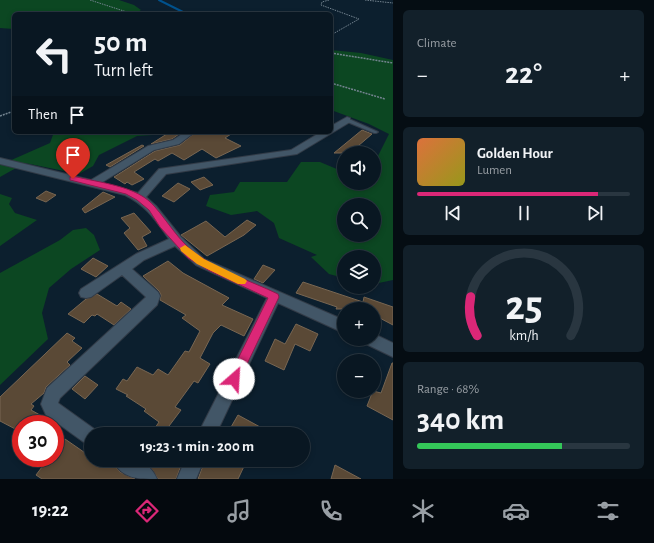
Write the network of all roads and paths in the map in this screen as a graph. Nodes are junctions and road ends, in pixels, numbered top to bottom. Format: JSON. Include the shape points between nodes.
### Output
{"nodes":[{"id":1,"x":90,"y":0,"type":"edge"},
{"id":2,"x":329,"y":0,"type":"edge"},
{"id":3,"x":365,"y":0,"type":"edge"},
{"id":4,"x":393,"y":3,"type":"edge"},
{"id":5,"x":127,"y":12,"type":"edge"},
{"id":6,"x":333,"y":34,"type":"edge"},
{"id":7,"x":333,"y":53,"type":"edge"},
{"id":8,"x":393,"y":63,"type":"edge"},
{"id":9,"x":333,"y":83,"type":"edge"},
{"id":10,"x":385,"y":99,"type":"dead end"},
{"id":11,"x":12,"y":112,"type":"edge"},
{"id":12,"x":0,"y":116,"type":"edge"},
{"id":13,"x":347,"y":120,"type":"joint"},
{"id":14,"x":333,"y":129,"type":"edge"},
{"id":15,"x":376,"y":132,"type":"dead end"},
{"id":16,"x":188,"y":134,"type":"edge"},
{"id":17,"x":324,"y":134,"type":"edge"},
{"id":18,"x":0,"y":162,"type":"edge"},
{"id":19,"x":94,"y":183,"type":"junction"},
{"id":20,"x":140,"y":198,"type":"junction"},
{"id":21,"x":176,"y":240,"type":"junction"},
{"id":22,"x":122,"y":268,"type":"junction"},
{"id":23,"x":86,"y":294,"type":"dead end"},
{"id":24,"x":274,"y":297,"type":"junction"},
{"id":25,"x":337,"y":324,"type":"edge"},
{"id":26,"x":381,"y":344,"type":"edge"},
{"id":27,"x":393,"y":350,"type":"edge"},
{"id":28,"x":210,"y":427,"type":"edge"},
{"id":29,"x":84,"y":432,"type":"edge"},
{"id":30,"x":132,"y":467,"type":"edge"},
{"id":31,"x":192,"y":467,"type":"edge"},
{"id":32,"x":148,"y":479,"type":"edge"},
{"id":33,"x":186,"y":479,"type":"edge"}],
"edges":[{"from":1,"to":5,"type":"path"},
{"from":2,"to":6,"type":"path","via":[[322,2],[321,5],[359,19]]},
{"from":3,"to":4,"type":"path"},
{"from":7,"to":8,"type":"path"},
{"from":9,"to":10,"type":"path"},
{"from":11,"to":12,"type":"path"},
{"from":13,"to":14,"type":"street"},
{"from":13,"to":15,"type":"lane"},
{"from":16,"to":19,"type":"street","via":[[176,142],[151,148]]},
{"from":17,"to":20,"type":"street","via":[[294,152],[163,171]]},
{"from":18,"to":19,"type":"street"},
{"from":19,"to":20,"type":"street","via":[[129,192]]},
{"from":20,"to":21,"type":"street","via":[[152,208]]},
{"from":21,"to":22,"type":"street"},
{"from":21,"to":24,"type":"street","via":[[200,262]]},
{"from":22,"to":23,"type":"street"},
{"from":22,"to":29,"type":"street","via":[[150,292],[153,296],[152,301],[53,394],[49,404],[52,409]]},
{"from":24,"to":25,"type":"street"},
{"from":24,"to":28,"type":"street"},
{"from":26,"to":27,"type":"street"},
{"from":30,"to":32,"type":"street"},
{"from":31,"to":33,"type":"street"}]}
